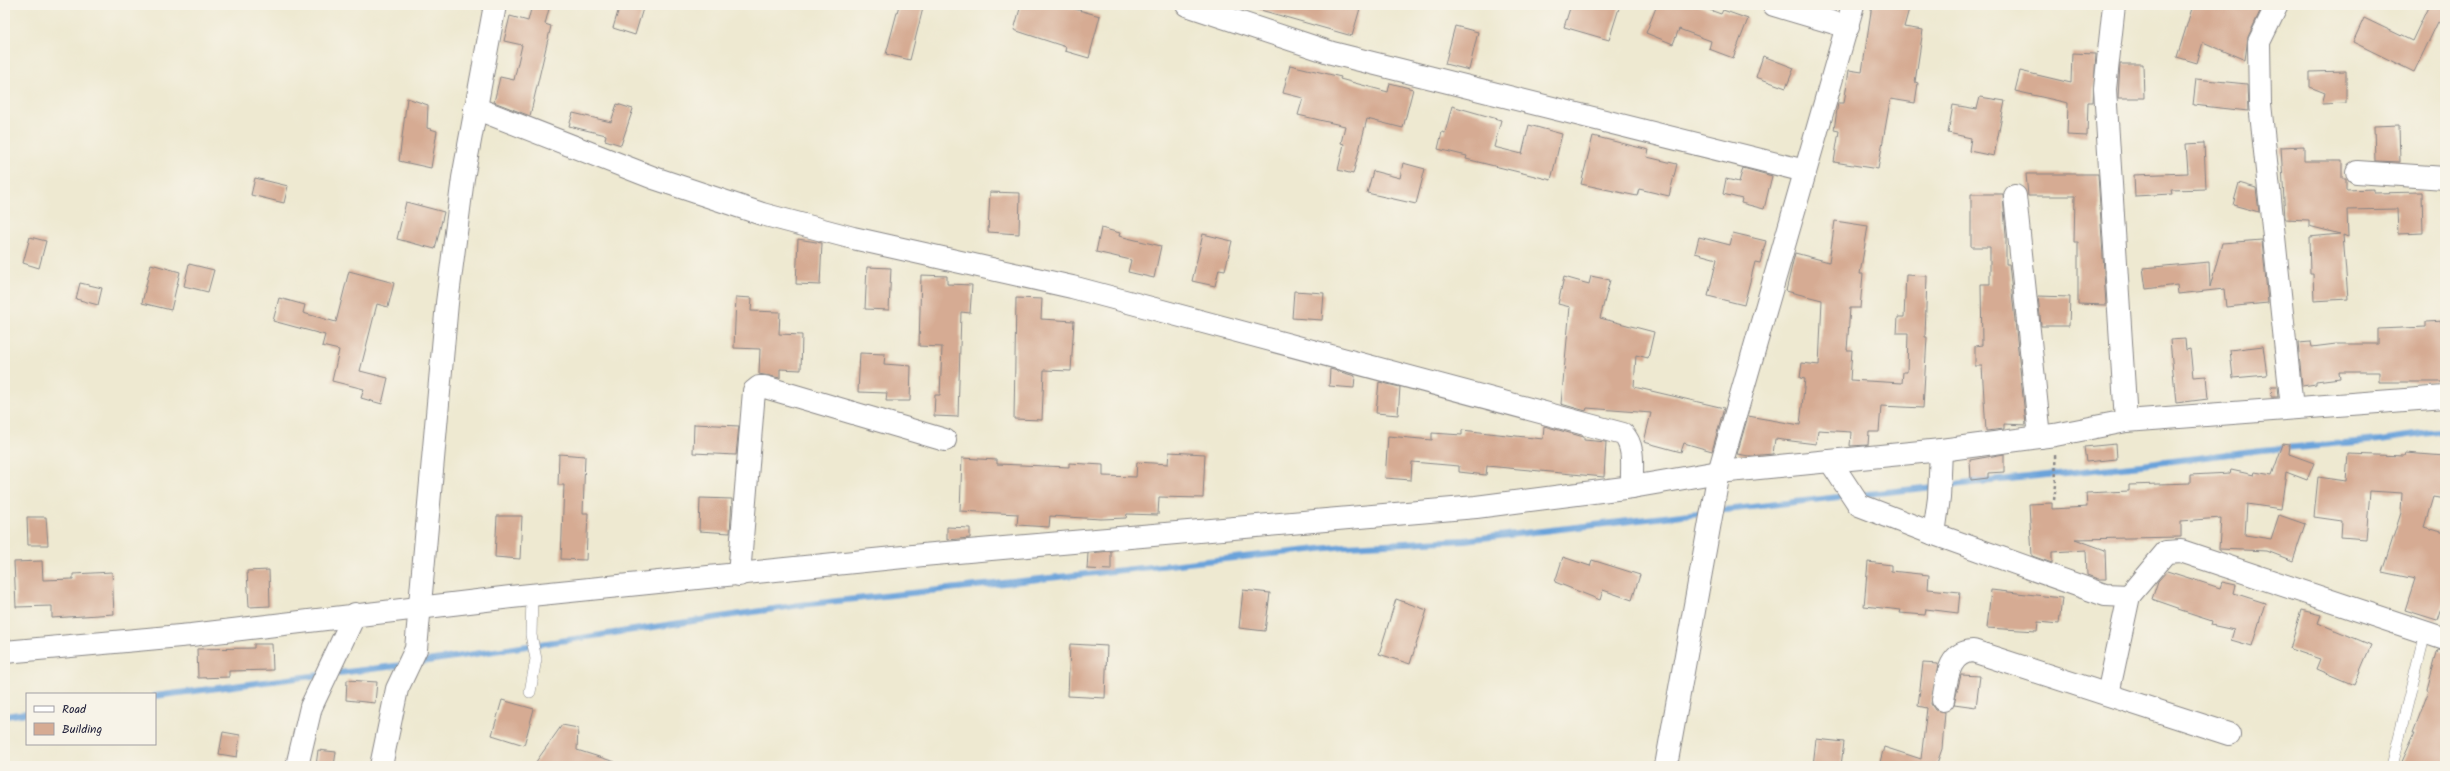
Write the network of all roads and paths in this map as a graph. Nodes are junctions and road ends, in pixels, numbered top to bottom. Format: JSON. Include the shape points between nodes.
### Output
{"nodes":[{"id":1,"x":495,"y":5,"type":"edge"},
{"id":2,"x":1186,"y":5,"type":"edge"},
{"id":3,"x":1774,"y":5,"type":"edge"},
{"id":4,"x":1852,"y":5,"type":"edge"},
{"id":5,"x":2114,"y":5,"type":"edge"},
{"id":6,"x":2277,"y":5,"type":"edge"},
{"id":7,"x":1848,"y":27,"type":"junction"},
{"id":8,"x":475,"y":108,"type":"junction"},
{"id":9,"x":1805,"y":171,"type":"junction"},
{"id":10,"x":2357,"y":172,"type":"dead end"},
{"id":11,"x":2445,"y":178,"type":"edge"},
{"id":12,"x":2015,"y":196,"type":"dead end"},
{"id":13,"x":2445,"y":397,"type":"edge"},
{"id":14,"x":2292,"y":408,"type":"junction"},
{"id":15,"x":2126,"y":421,"type":"junction"},
{"id":16,"x":2040,"y":437,"type":"junction"},
{"id":17,"x":945,"y":440,"type":"dead end"},
{"id":18,"x":1941,"y":450,"type":"junction"},
{"id":19,"x":2054,"y":458,"type":"dead end"},
{"id":20,"x":1830,"y":461,"type":"junction"},
{"id":21,"x":1719,"y":472,"type":"junction"},
{"id":22,"x":1632,"y":487,"type":"junction"},
{"id":23,"x":2054,"y":500,"type":"dead end"},
{"id":24,"x":1934,"y":534,"type":"junction"},
{"id":25,"x":739,"y":575,"type":"junction"},
{"id":26,"x":532,"y":595,"type":"junction"},
{"id":27,"x":2130,"y":596,"type":"junction"},
{"id":28,"x":420,"y":607,"type":"junction"},
{"id":29,"x":355,"y":614,"type":"junction"},
{"id":30,"x":2435,"y":636,"type":"edge"},
{"id":31,"x":5,"y":652,"type":"edge"},
{"id":32,"x":530,"y":692,"type":"dead end"},
{"id":33,"x":2108,"y":694,"type":"junction"},
{"id":34,"x":1943,"y":700,"type":"dead end"},
{"id":35,"x":2229,"y":734,"type":"dead end"},
{"id":36,"x":297,"y":766,"type":"edge"},
{"id":37,"x":381,"y":766,"type":"edge"},
{"id":38,"x":1666,"y":766,"type":"edge"},
{"id":39,"x":2392,"y":766,"type":"edge"}],
"edges":[{"from":1,"to":8,"type":"street"},
{"from":2,"to":9,"type":"street","via":[[1332,53]]},
{"from":3,"to":7,"type":"street"},
{"from":4,"to":7,"type":"street"},
{"from":5,"to":15,"type":"street","via":[[2105,89]]},
{"from":6,"to":14,"type":"street","via":[[2259,42],[2260,96]]},
{"from":7,"to":9,"type":"street"},
{"from":8,"to":22,"type":"street","via":[[654,178],[762,214],[853,238],[1072,287],[1623,434],[1629,440],[1631,449]]},
{"from":8,"to":28,"type":"street","via":[[447,303]]},
{"from":9,"to":21,"type":"street"},
{"from":10,"to":11,"type":"street"},
{"from":12,"to":16,"type":"street"},
{"from":13,"to":14,"type":"street"},
{"from":14,"to":15,"type":"street"},
{"from":15,"to":16,"type":"street"},
{"from":16,"to":18,"type":"street"},
{"from":17,"to":25,"type":"street","via":[[765,386],[759,387],[754,391]]},
{"from":18,"to":20,"type":"street"},
{"from":18,"to":24,"type":"street"},
{"from":19,"to":23,"type":"path"},
{"from":20,"to":21,"type":"street"},
{"from":20,"to":24,"type":"street","via":[[1853,497]]},
{"from":21,"to":22,"type":"street"},
{"from":21,"to":38,"type":"street"},
{"from":22,"to":25,"type":"street","via":[[1476,507],[1047,543]]},
{"from":24,"to":27,"type":"street","via":[[2105,595]]},
{"from":25,"to":26,"type":"street"},
{"from":26,"to":28,"type":"street"},
{"from":26,"to":32,"type":"lane","via":[[531,635],[536,659]]},
{"from":27,"to":30,"type":"street","via":[[2166,552],[2181,550]]},
{"from":27,"to":33,"type":"street"},
{"from":28,"to":29,"type":"street"},
{"from":28,"to":37,"type":"street","via":[[416,649],[397,689]]},
{"from":29,"to":31,"type":"street","via":[[191,635]]},
{"from":29,"to":36,"type":"street","via":[[311,707]]},
{"from":30,"to":39,"type":"lane"},
{"from":33,"to":34,"type":"street","via":[[1968,651],[1952,662]]},
{"from":33,"to":35,"type":"street"}]}
